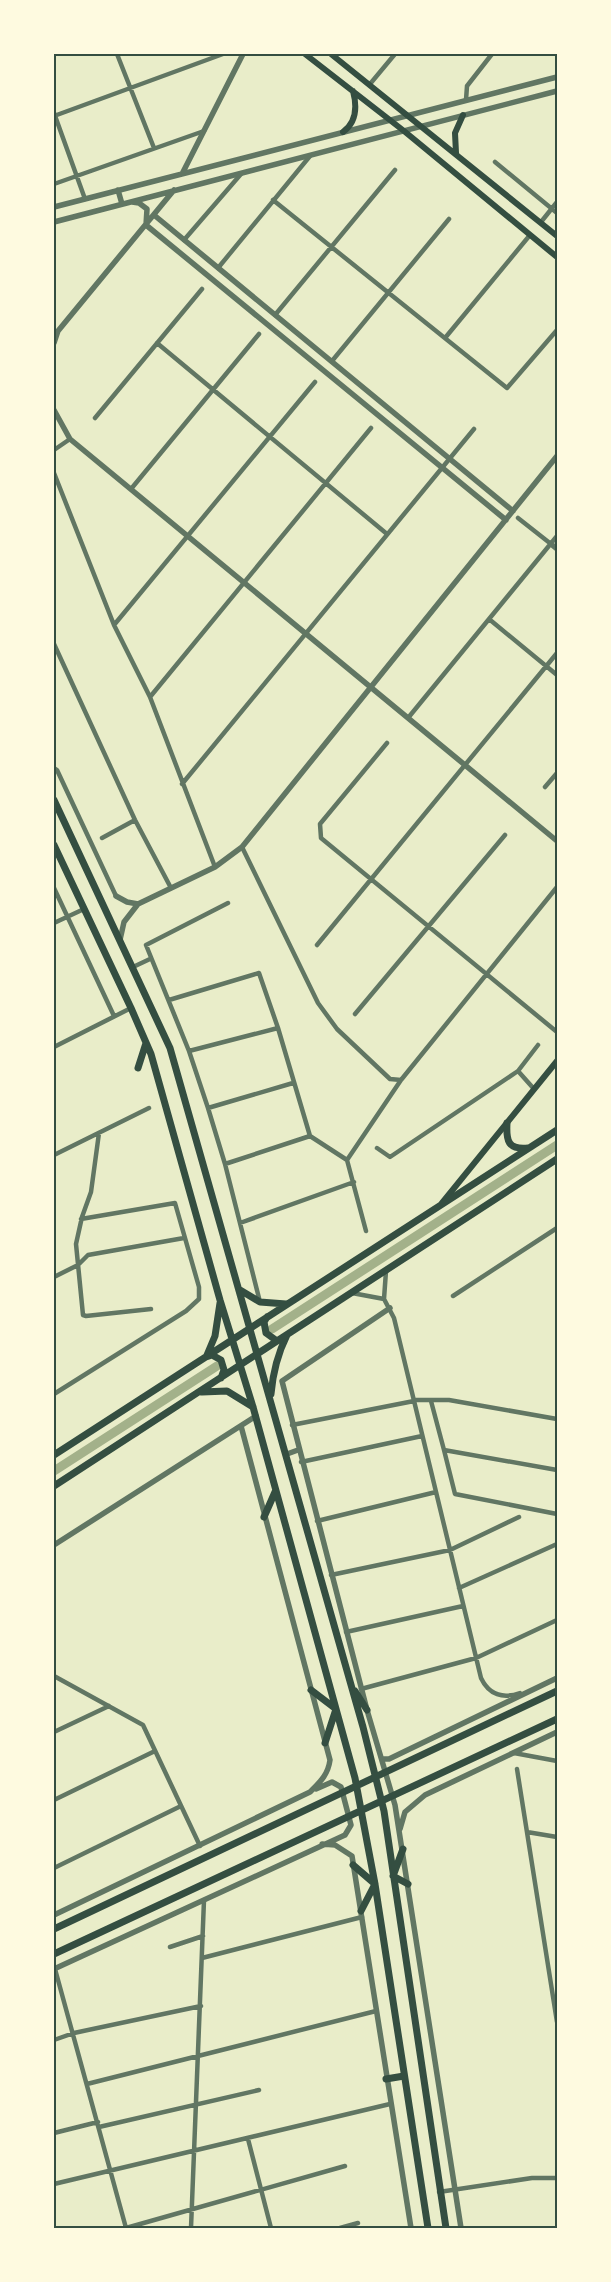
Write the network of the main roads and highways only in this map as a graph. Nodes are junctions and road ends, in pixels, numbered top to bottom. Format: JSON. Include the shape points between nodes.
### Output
{"nodes":[{"id":1,"x":305,"y":54,"type":"edge"},
{"id":2,"x":331,"y":54,"type":"edge"},
{"id":3,"x":353,"y":91,"type":"junction"},
{"id":4,"x":463,"y":115,"type":"road end"},
{"id":5,"x":343,"y":132,"type":"road end"},
{"id":6,"x":456,"y":153,"type":"junction"},
{"id":7,"x":557,"y":236,"type":"edge"},
{"id":8,"x":557,"y":257,"type":"edge"},
{"id":9,"x":54,"y":800,"type":"edge"},
{"id":10,"x":54,"y":845,"type":"edge"},
{"id":11,"x":146,"y":1043,"type":"junction"},
{"id":12,"x":557,"y":1061,"type":"edge"},
{"id":13,"x":138,"y":1068,"type":"dead end"},
{"id":14,"x":507,"y":1123,"type":"junction"},
{"id":15,"x":557,"y":1130,"type":"edge"},
{"id":16,"x":529,"y":1148,"type":"junction"},
{"id":17,"x":557,"y":1159,"type":"edge"},
{"id":18,"x":439,"y":1206,"type":"junction"},
{"id":19,"x":240,"y":1290,"type":"junction"},
{"id":20,"x":220,"y":1300,"type":"junction"},
{"id":21,"x":286,"y":1304,"type":"junction"},
{"id":22,"x":268,"y":1316,"type":"junction"},
{"id":23,"x":250,"y":1328,"type":"junction"},
{"id":24,"x":287,"y":1335,"type":"junction"},
{"id":25,"x":232,"y":1340,"type":"junction"},
{"id":26,"x":277,"y":1341,"type":"junction"},
{"id":27,"x":258,"y":1354,"type":"junction"},
{"id":28,"x":206,"y":1357,"type":"junction"},
{"id":29,"x":241,"y":1365,"type":"junction"},
{"id":30,"x":221,"y":1378,"type":"junction"},
{"id":31,"x":199,"y":1392,"type":"junction"},
{"id":32,"x":271,"y":1400,"type":"junction"},
{"id":33,"x":253,"y":1407,"type":"junction"},
{"id":34,"x":54,"y":1456,"type":"edge"},
{"id":35,"x":54,"y":1486,"type":"edge"},
{"id":36,"x":275,"y":1492,"type":"junction"},
{"id":37,"x":264,"y":1517,"type":"road end"},
{"id":38,"x":350,"y":1682,"type":"junction"},
{"id":39,"x":311,"y":1690,"type":"road end"},
{"id":40,"x":557,"y":1692,"type":"edge"},
{"id":41,"x":336,"y":1709,"type":"junction"},
{"id":42,"x":367,"y":1710,"type":"road end"},
{"id":43,"x":557,"y":1719,"type":"edge"},
{"id":44,"x":325,"y":1743,"type":"road end"},
{"id":45,"x":402,"y":1849,"type":"road end"},
{"id":46,"x":353,"y":1866,"type":"road end"},
{"id":47,"x":393,"y":1876,"type":"junction"},
{"id":48,"x":375,"y":1884,"type":"junction"},
{"id":49,"x":408,"y":1884,"type":"road end"},
{"id":50,"x":361,"y":1914,"type":"road end"},
{"id":51,"x":54,"y":1929,"type":"edge"},
{"id":52,"x":54,"y":1954,"type":"edge"},
{"id":53,"x":404,"y":2076,"type":"junction"},
{"id":54,"x":386,"y":2079,"type":"road end"},
{"id":55,"x":428,"y":2228,"type":"edge"},
{"id":56,"x":446,"y":2228,"type":"edge"}],
"edges":[{"from":1,"to":3,"type":"main road"},
{"from":2,"to":6,"type":"main road"},
{"from":3,"to":5,"type":"main road","via":[[355,114],[349,128]]},
{"from":3,"to":8,"type":"main road"},
{"from":4,"to":6,"type":"main road","via":[[455,133]]},
{"from":6,"to":7,"type":"main road"},
{"from":9,"to":19,"type":"main road","via":[[170,1048]]},
{"from":10,"to":11,"type":"main road"},
{"from":11,"to":13,"type":"main road"},
{"from":11,"to":20,"type":"main road"},
{"from":12,"to":14,"type":"main road"},
{"from":14,"to":16,"type":"main road","via":[[506,1138],[510,1144],[517,1149]]},
{"from":14,"to":18,"type":"main road"},
{"from":15,"to":16,"type":"main road"},
{"from":16,"to":18,"type":"main road"},
{"from":17,"to":24,"type":"main road"},
{"from":18,"to":21,"type":"main road"},
{"from":19,"to":21,"type":"main road","via":[[260,1302]]},
{"from":19,"to":23,"type":"main road"},
{"from":20,"to":25,"type":"main road"},
{"from":20,"to":28,"type":"main road","via":[[215,1336]]},
{"from":21,"to":22,"type":"main road"},
{"from":22,"to":23,"type":"main road"},
{"from":22,"to":26,"type":"main road","via":[[264,1330],[270,1339]]},
{"from":23,"to":25,"type":"main road"},
{"from":23,"to":27,"type":"main road"},
{"from":24,"to":26,"type":"main road"},
{"from":24,"to":32,"type":"main road","via":[[272,1373]]},
{"from":25,"to":28,"type":"main road"},
{"from":25,"to":29,"type":"main road"},
{"from":26,"to":27,"type":"main road"},
{"from":27,"to":29,"type":"main road"},
{"from":27,"to":32,"type":"main road"},
{"from":28,"to":30,"type":"main road","via":[[212,1355],[221,1360],[224,1366]]},
{"from":28,"to":34,"type":"main road"},
{"from":29,"to":30,"type":"main road"},
{"from":29,"to":33,"type":"main road"},
{"from":30,"to":31,"type":"main road"},
{"from":31,"to":33,"type":"main road","via":[[227,1391]]},
{"from":31,"to":35,"type":"main road"},
{"from":32,"to":38,"type":"main road"},
{"from":33,"to":36,"type":"main road"},
{"from":36,"to":37,"type":"main road"},
{"from":36,"to":41,"type":"main road"},
{"from":38,"to":42,"type":"main road"},
{"from":38,"to":47,"type":"main road","via":[[384,1811]]},
{"from":39,"to":41,"type":"main road"},
{"from":40,"to":51,"type":"main road"},
{"from":41,"to":44,"type":"main road"},
{"from":41,"to":48,"type":"main road","via":[[355,1778]]},
{"from":43,"to":52,"type":"main road"},
{"from":45,"to":47,"type":"main road"},
{"from":46,"to":48,"type":"main road"},
{"from":47,"to":49,"type":"main road"},
{"from":47,"to":56,"type":"main road"},
{"from":48,"to":50,"type":"main road"},
{"from":48,"to":53,"type":"main road"},
{"from":53,"to":54,"type":"main road"},
{"from":53,"to":55,"type":"main road"}]}
